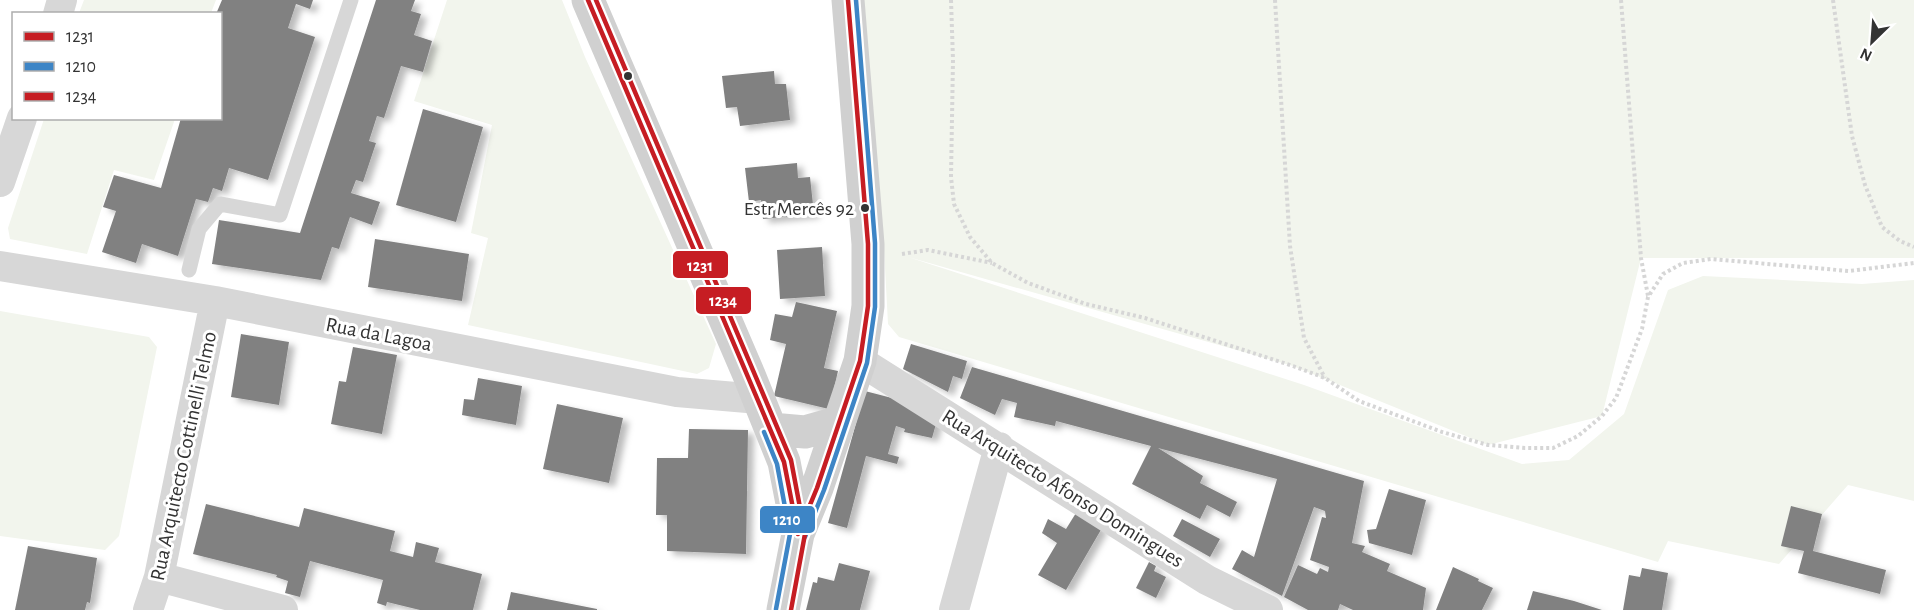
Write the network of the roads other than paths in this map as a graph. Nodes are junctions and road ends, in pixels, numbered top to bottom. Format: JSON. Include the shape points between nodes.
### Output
{"nodes":[{"id":1,"x":351,"y":0,"type":"edge"},
{"id":2,"x":588,"y":0,"type":"edge"},
{"id":3,"x":848,"y":0,"type":"edge"},
{"id":4,"x":21,"y":120,"type":"edge"},
{"id":5,"x":0,"y":182,"type":"edge"},
{"id":6,"x":0,"y":266,"type":"edge"},
{"id":7,"x":189,"y":270,"type":"dead end"},
{"id":8,"x":215,"y":301,"type":"junction"},
{"id":9,"x":860,"y":361,"type":"junction"},
{"id":10,"x":759,"y":399,"type":"junction"},
{"id":11,"x":837,"y":423,"type":"junction"},
{"id":12,"x":771,"y":429,"type":"junction"},
{"id":13,"x":999,"y":447,"type":"junction"},
{"id":14,"x":798,"y":534,"type":"junction"},
{"id":15,"x":159,"y":578,"type":"junction"},
{"id":16,"x":148,"y":610,"type":"edge"},
{"id":17,"x":283,"y":610,"type":"edge"},
{"id":18,"x":783,"y":610,"type":"edge"},
{"id":19,"x":954,"y":610,"type":"edge"},
{"id":20,"x":1268,"y":610,"type":"edge"}],
"edges":[{"from":1,"to":7,"type":"lane","via":[[280,215],[220,204],[199,229]]},
{"from":2,"to":10,"type":"main road"},
{"from":3,"to":9,"type":"main road","via":[[868,259],[868,306]]},
{"from":4,"to":5,"type":"street"},
{"from":6,"to":8,"type":"street","name":"Rua da Lagoa"},
{"from":8,"to":10,"type":"street","name":"Rua da Lagoa","via":[[677,392]]},
{"from":8,"to":15,"type":"street","name":"Rua Arquitecto Cottinelli Telmo"},
{"from":9,"to":11,"type":"main road"},
{"from":9,"to":13,"type":"street","name":"Rua Arquitecto Afonso Domingues"},
{"from":10,"to":12,"type":"main road"},
{"from":11,"to":12,"type":"main road","via":[[805,432]]},
{"from":11,"to":14,"type":"main road"},
{"from":12,"to":14,"type":"main road","via":[[784,462]]},
{"from":13,"to":19,"type":"street"},
{"from":13,"to":20,"type":"street","name":"Rua Arquitecto Afonso Domingues","via":[[1208,580]]},
{"from":14,"to":18,"type":"main road"},
{"from":15,"to":16,"type":"street","name":"Rua Arquitecto Cottinelli Telmo"},
{"from":15,"to":17,"type":"street"}]}
